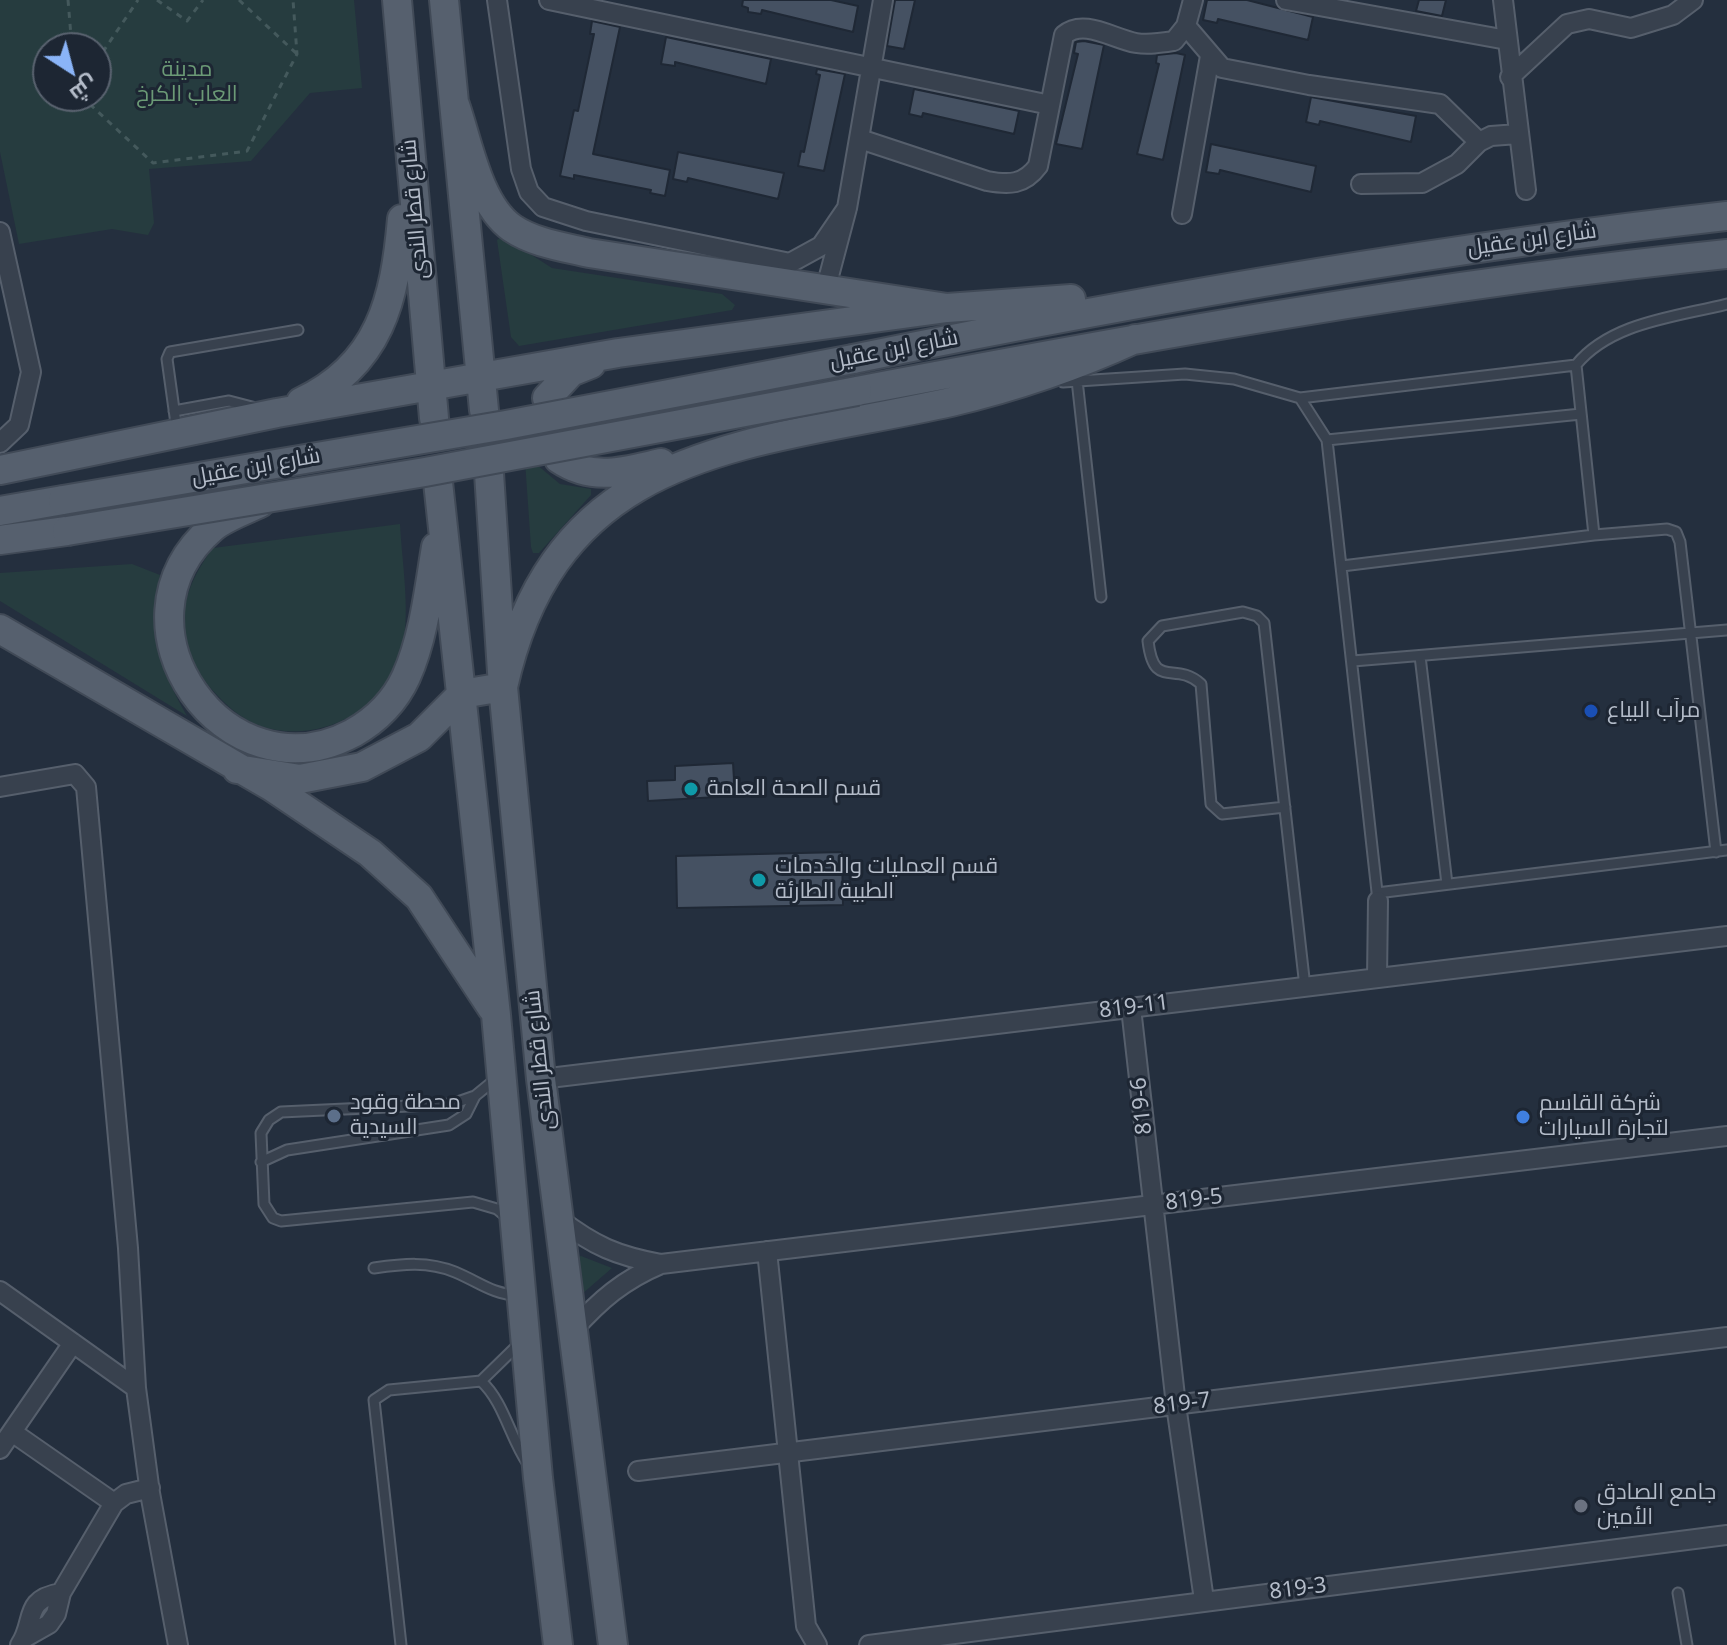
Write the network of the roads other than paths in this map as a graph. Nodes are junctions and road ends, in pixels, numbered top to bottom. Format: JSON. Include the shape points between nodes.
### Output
{"nodes":[{"id":1,"x":397,"y":0,"type":"edge"},
{"id":2,"x":444,"y":0,"type":"edge"},
{"id":3,"x":497,"y":0,"type":"edge"},
{"id":4,"x":549,"y":0,"type":"edge"},
{"id":5,"x":883,"y":0,"type":"edge"},
{"id":6,"x":1193,"y":0,"type":"edge"},
{"id":7,"x":1286,"y":0,"type":"edge"},
{"id":8,"x":1503,"y":0,"type":"edge"},
{"id":9,"x":1693,"y":0,"type":"edge"},
{"id":10,"x":1186,"y":26,"type":"junction"},
{"id":11,"x":1507,"y":40,"type":"junction"},
{"id":12,"x":1210,"y":56,"type":"junction"},
{"id":13,"x":870,"y":68,"type":"junction"},
{"id":14,"x":1510,"y":77,"type":"junction"},
{"id":15,"x":455,"y":105,"type":"junction"},
{"id":16,"x":1050,"y":105,"type":"junction"},
{"id":17,"x":1518,"y":134,"type":"junction"},
{"id":18,"x":860,"y":139,"type":"junction"},
{"id":19,"x":409,"y":142,"type":"junction"},
{"id":20,"x":1479,"y":142,"type":"junction"},
{"id":21,"x":1361,"y":184,"type":"dead end"},
{"id":22,"x":1526,"y":190,"type":"dead end"},
{"id":23,"x":1727,"y":203,"type":"edge"},
{"id":24,"x":847,"y":208,"type":"junction"},
{"id":25,"x":1182,"y":214,"type":"dead end"},
{"id":26,"x":1727,"y":216,"type":"edge"},
{"id":27,"x":1637,"y":226,"type":"junction"},
{"id":28,"x":0,"y":232,"type":"edge"},
{"id":29,"x":1727,"y":254,"type":"edge"},
{"id":30,"x":1686,"y":259,"type":"junction"},
{"id":31,"x":1727,"y":270,"type":"edge"},
{"id":32,"x":1231,"y":288,"type":"junction"},
{"id":33,"x":825,"y":291,"type":"junction"},
{"id":34,"x":1727,"y":304,"type":"edge"},
{"id":35,"x":947,"y":308,"type":"junction"},
{"id":36,"x":298,"y":330,"type":"dead end"},
{"id":37,"x":1135,"y":339,"type":"junction"},
{"id":38,"x":618,"y":353,"type":"junction"},
{"id":39,"x":1576,"y":365,"type":"junction"},
{"id":40,"x":482,"y":378,"type":"junction"},
{"id":41,"x":1077,"y":380,"type":"junction"},
{"id":42,"x":432,"y":386,"type":"junction"},
{"id":43,"x":980,"y":395,"type":"junction"},
{"id":44,"x":547,"y":398,"type":"dead end"},
{"id":45,"x":1300,"y":398,"type":"junction"},
{"id":46,"x":484,"y":410,"type":"dead end"},
{"id":47,"x":276,"y":413,"type":"junction"},
{"id":48,"x":1581,"y":414,"type":"junction"},
{"id":49,"x":434,"y":418,"type":"dead end"},
{"id":50,"x":176,"y":422,"type":"junction"},
{"id":51,"x":1327,"y":440,"type":"junction"},
{"id":52,"x":0,"y":443,"type":"edge"},
{"id":53,"x":740,"y":445,"type":"junction"},
{"id":54,"x":559,"y":459,"type":"dead end"},
{"id":55,"x":0,"y":470,"type":"edge"},
{"id":56,"x":489,"y":473,"type":"dead end"},
{"id":57,"x":438,"y":482,"type":"dead end"},
{"id":58,"x":270,"y":499,"type":"junction"},
{"id":59,"x":0,"y":511,"type":"edge"},
{"id":60,"x":441,"y":519,"type":"junction"},
{"id":61,"x":1594,"y":535,"type":"junction"},
{"id":62,"x":0,"y":540,"type":"edge"},
{"id":63,"x":1342,"y":566,"type":"junction"},
{"id":64,"x":1101,"y":597,"type":"dead end"},
{"id":65,"x":0,"y":629,"type":"edge"},
{"id":66,"x":1727,"y":630,"type":"edge"},
{"id":67,"x":1691,"y":635,"type":"junction"},
{"id":68,"x":1420,"y":656,"type":"junction"},
{"id":69,"x":1353,"y":661,"type":"junction"},
{"id":70,"x":503,"y":687,"type":"junction"},
{"id":71,"x":462,"y":694,"type":"junction"},
{"id":72,"x":237,"y":769,"type":"junction"},
{"id":73,"x":0,"y":787,"type":"edge"},
{"id":74,"x":1285,"y":807,"type":"junction"},
{"id":75,"x":1722,"y":851,"type":"edge"},
{"id":76,"x":1447,"y":884,"type":"junction"},
{"id":77,"x":1377,"y":897,"type":"junction"},
{"id":78,"x":1727,"y":936,"type":"edge"},
{"id":79,"x":1377,"y":978,"type":"junction"},
{"id":80,"x":1305,"y":987,"type":"junction"},
{"id":81,"x":1131,"y":1008,"type":"junction"},
{"id":82,"x":496,"y":1015,"type":"junction"},
{"id":83,"x":501,"y":1072,"type":"junction"},
{"id":84,"x":541,"y":1079,"type":"junction"},
{"id":85,"x":475,"y":1096,"type":"junction"},
{"id":86,"x":1727,"y":1136,"type":"edge"},
{"id":87,"x":261,"y":1162,"type":"junction"},
{"id":88,"x":1153,"y":1205,"type":"junction"},
{"id":89,"x":559,"y":1219,"type":"junction"},
{"id":90,"x":515,"y":1227,"type":"junction"},
{"id":91,"x":767,"y":1251,"type":"junction"},
{"id":92,"x":661,"y":1264,"type":"junction"},
{"id":93,"x":374,"y":1268,"type":"dead end"},
{"id":94,"x":0,"y":1291,"type":"edge"},
{"id":95,"x":523,"y":1297,"type":"junction"},
{"id":96,"x":573,"y":1330,"type":"junction"},
{"id":97,"x":526,"y":1336,"type":"junction"},
{"id":98,"x":1727,"y":1337,"type":"edge"},
{"id":99,"x":73,"y":1343,"type":"junction"},
{"id":100,"x":481,"y":1381,"type":"junction"},
{"id":101,"x":136,"y":1388,"type":"junction"},
{"id":102,"x":1176,"y":1405,"type":"junction"},
{"id":103,"x":12,"y":1432,"type":"junction"},
{"id":104,"x":0,"y":1449,"type":"edge"},
{"id":105,"x":787,"y":1453,"type":"junction"},
{"id":106,"x":638,"y":1471,"type":"dead end"},
{"id":107,"x":538,"y":1478,"type":"junction"},
{"id":108,"x":150,"y":1488,"type":"junction"},
{"id":109,"x":114,"y":1503,"type":"junction"},
{"id":110,"x":1727,"y":1535,"type":"edge"},
{"id":111,"x":1678,"y":1593,"type":"dead end"},
{"id":112,"x":1204,"y":1600,"type":"junction"},
{"id":113,"x":23,"y":1641,"type":"edge"},
{"id":114,"x":178,"y":1645,"type":"edge"},
{"id":115,"x":401,"y":1645,"type":"edge"},
{"id":116,"x":558,"y":1645,"type":"edge"},
{"id":117,"x":613,"y":1645,"type":"edge"},
{"id":118,"x":817,"y":1645,"type":"edge"},
{"id":119,"x":869,"y":1645,"type":"edge"},
{"id":120,"x":1687,"y":1645,"type":"edge"}],
"edges":[{"from":1,"to":19,"type":"main road","name":"شارع قطر الندى"},
{"from":2,"to":15,"type":"main road"},
{"from":3,"to":24,"type":"street","via":[[521,169],[529,192],[543,207],[586,221],[790,263],[821,246]]},
{"from":4,"to":13,"type":"street"},
{"from":5,"to":13,"type":"street"},
{"from":6,"to":10,"type":"street"},
{"from":7,"to":11,"type":"street"},
{"from":8,"to":11,"type":"street"},
{"from":9,"to":14,"type":"street","via":[[1673,15],[1631,28],[1589,19],[1567,24]]},
{"from":10,"to":12,"type":"street"},
{"from":10,"to":16,"type":"street","via":[[1174,41],[1156,44],[1071,29],[1064,35]]},
{"from":11,"to":14,"type":"street"},
{"from":12,"to":20,"type":"street","via":[[1222,68],[1239,72],[1440,104]]},
{"from":12,"to":25,"type":"street"},
{"from":13,"to":16,"type":"street"},
{"from":13,"to":18,"type":"street"},
{"from":14,"to":17,"type":"street"},
{"from":15,"to":33,"type":"main road","via":[[484,190],[512,228],[589,253]]},
{"from":15,"to":40,"type":"main road"},
{"from":16,"to":18,"type":"street","via":[[1038,166],[1029,177],[1008,185]]},
{"from":17,"to":20,"type":"street"},
{"from":17,"to":22,"type":"street"},
{"from":18,"to":24,"type":"street"},
{"from":19,"to":42,"type":"main road","name":"شارع قطر الندى"},
{"from":19,"to":47,"type":"main road","via":[[399,254],[387,313],[347,372],[320,393]]},
{"from":20,"to":21,"type":"street","via":[[1457,164],[1422,183]]},
{"from":23,"to":27,"type":"main road"},
{"from":24,"to":33,"type":"street"},
{"from":26,"to":27,"type":"main road","name":"شارع ابن عقيل"},
{"from":27,"to":32,"type":"main road","name":"شارع ابن عقيل"},
{"from":28,"to":52,"type":"street","via":[[31,372],[19,425]]},
{"from":29,"to":30,"type":"main road","name":"شارع ابن عقيل"},
{"from":30,"to":31,"type":"main road"},
{"from":30,"to":37,"type":"main road","name":"شارع ابن عقيل"},
{"from":32,"to":35,"type":"main road"},
{"from":32,"to":59,"type":"main road","name":"شارع ابن عقيل","bridge":true,"via":[[1069,314],[506,425]]},
{"from":33,"to":35,"type":"main road"},
{"from":34,"to":39,"type":"lane","via":[[1612,336],[1590,348]]},
{"from":35,"to":38,"type":"main road"},
{"from":36,"to":50,"type":"lane","via":[[170,352]]},
{"from":37,"to":43,"type":"main road"},
{"from":37,"to":58,"type":"main road","name":"شارع ابن عقيل","bridge":true},
{"from":38,"to":40,"type":"main road"},
{"from":38,"to":44,"type":"main road","via":[[571,372]]},
{"from":39,"to":45,"type":"lane"},
{"from":39,"to":48,"type":"lane"},
{"from":40,"to":42,"type":"main road"},
{"from":40,"to":46,"type":"main road"},
{"from":41,"to":43,"type":"lane"},
{"from":41,"to":45,"type":"lane","via":[[1185,374],[1234,379]]},
{"from":41,"to":64,"type":"lane"},
{"from":42,"to":47,"type":"main road"},
{"from":42,"to":49,"type":"main road","name":"شارع قطر الندى"},
{"from":43,"to":53,"type":"main road"},
{"from":45,"to":51,"type":"lane"},
{"from":47,"to":50,"type":"main road"},
{"from":48,"to":51,"type":"lane"},
{"from":48,"to":61,"type":"lane"},
{"from":50,"to":55,"type":"main road"},
{"from":51,"to":63,"type":"lane"},
{"from":53,"to":54,"type":"main road","via":[[614,474],[575,470]]},
{"from":53,"to":70,"type":"main road","via":[[630,490],[591,519],[532,595],[513,640]]},
{"from":56,"to":70,"type":"main road","name":"شارع قطر الندى"},
{"from":57,"to":60,"type":"main road","name":"شارع قطر الندى"},
{"from":58,"to":60,"type":"main road","via":[[227,518],[197,544],[174,588],[170,644],[181,676],[217,720],[242,736],[279,747],[339,740],[369,724],[391,702],[406,677],[422,626]]},
{"from":58,"to":62,"type":"main road","name":"شارع ابن عقيل","bridge":true},
{"from":60,"to":71,"type":"main road","name":"شارع قطر الندى"},
{"from":61,"to":63,"type":"lane"},
{"from":61,"to":67,"type":"lane","via":[[1676,532]]},
{"from":63,"to":69,"type":"lane"},
{"from":65,"to":72,"type":"main road"},
{"from":66,"to":67,"type":"lane"},
{"from":67,"to":68,"type":"lane"},
{"from":67,"to":75,"type":"lane"},
{"from":68,"to":69,"type":"lane"},
{"from":68,"to":76,"type":"lane"},
{"from":69,"to":77,"type":"lane"},
{"from":70,"to":71,"type":"main road"},
{"from":70,"to":84,"type":"main road","name":"شارع قطر الندى"},
{"from":71,"to":72,"type":"main road","via":[[419,737],[362,767],[300,779]]},
{"from":71,"to":82,"type":"main road","name":"شارع قطر الندى"},
{"from":72,"to":82,"type":"main road","via":[[370,853],[419,897]]},
{"from":73,"to":101,"type":"street","via":[[75,774],[86,787]]},
{"from":74,"to":74,"type":"lane","via":[[1264,623],[1243,612],[1162,626],[1148,641],[1151,664],[1157,671],[1191,676],[1201,684],[1211,804],[1222,814]]},
{"from":74,"to":80,"type":"lane"},
{"from":75,"to":76,"type":"lane"},
{"from":76,"to":77,"type":"lane"},
{"from":77,"to":79,"type":"street"},
{"from":78,"to":79,"type":"street","name":"819-11"},
{"from":79,"to":80,"type":"street","name":"819-11"},
{"from":80,"to":81,"type":"street","name":"819-11"},
{"from":81,"to":84,"type":"street","name":"819-11"},
{"from":81,"to":88,"type":"street","name":"819-6"},
{"from":82,"to":83,"type":"main road","name":"شارع قطر الندى"},
{"from":83,"to":85,"type":"lane"},
{"from":83,"to":90,"type":"main road","name":"شارع قطر الندى"},
{"from":84,"to":89,"type":"main road","name":"شارع قطر الندى"},
{"from":85,"to":87,"type":"lane","via":[[466,1114],[449,1125],[287,1150]]},
{"from":85,"to":87,"type":"lane","via":[[452,1104],[281,1112],[261,1133]]},
{"from":86,"to":88,"type":"street","name":"819-5"},
{"from":87,"to":90,"type":"lane","via":[[264,1204],[281,1221],[473,1202],[497,1209]]},
{"from":88,"to":91,"type":"street","name":"819-5"},
{"from":88,"to":102,"type":"street","name":"819-6"},
{"from":89,"to":92,"type":"street","name":"819-5","via":[[591,1244]]},
{"from":89,"to":96,"type":"main road","name":"شارع قطر الندى"},
{"from":90,"to":95,"type":"main road","name":"شارع قطر الندى"},
{"from":91,"to":92,"type":"street","name":"819-5"},
{"from":91,"to":105,"type":"street"},
{"from":92,"to":96,"type":"street","name":"819-5","via":[[602,1296]]},
{"from":93,"to":95,"type":"lane","via":[[437,1266],[494,1293]]},
{"from":94,"to":99,"type":"street"},
{"from":95,"to":97,"type":"main road","name":"شارع قطر الندى"},
{"from":96,"to":117,"type":"main road","name":"شارع قطر الندى"},
{"from":97,"to":100,"type":"lane"},
{"from":97,"to":107,"type":"main road","name":"شارع قطر الندى"},
{"from":98,"to":102,"type":"street","name":"819-7"},
{"from":99,"to":101,"type":"street"},
{"from":99,"to":103,"type":"street"},
{"from":100,"to":107,"type":"lane"},
{"from":100,"to":115,"type":"lane","via":[[389,1390],[374,1400]]},
{"from":101,"to":108,"type":"street"},
{"from":102,"to":105,"type":"street","name":"819-7"},
{"from":102,"to":112,"type":"street","name":"819-6"},
{"from":103,"to":104,"type":"street"},
{"from":103,"to":109,"type":"street"},
{"from":105,"to":106,"type":"street","name":"819-7"},
{"from":105,"to":118,"type":"street","via":[[806,1626]]},
{"from":107,"to":116,"type":"main road","name":"شارع قطر الندى"},
{"from":108,"to":109,"type":"street"},
{"from":108,"to":114,"type":"street"},
{"from":109,"to":113,"type":"street","via":[[61,1593],[34,1606]]},
{"from":110,"to":112,"type":"street","name":"819-3"},
{"from":111,"to":120,"type":"lane"},
{"from":112,"to":119,"type":"street","name":"819-3"}]}
